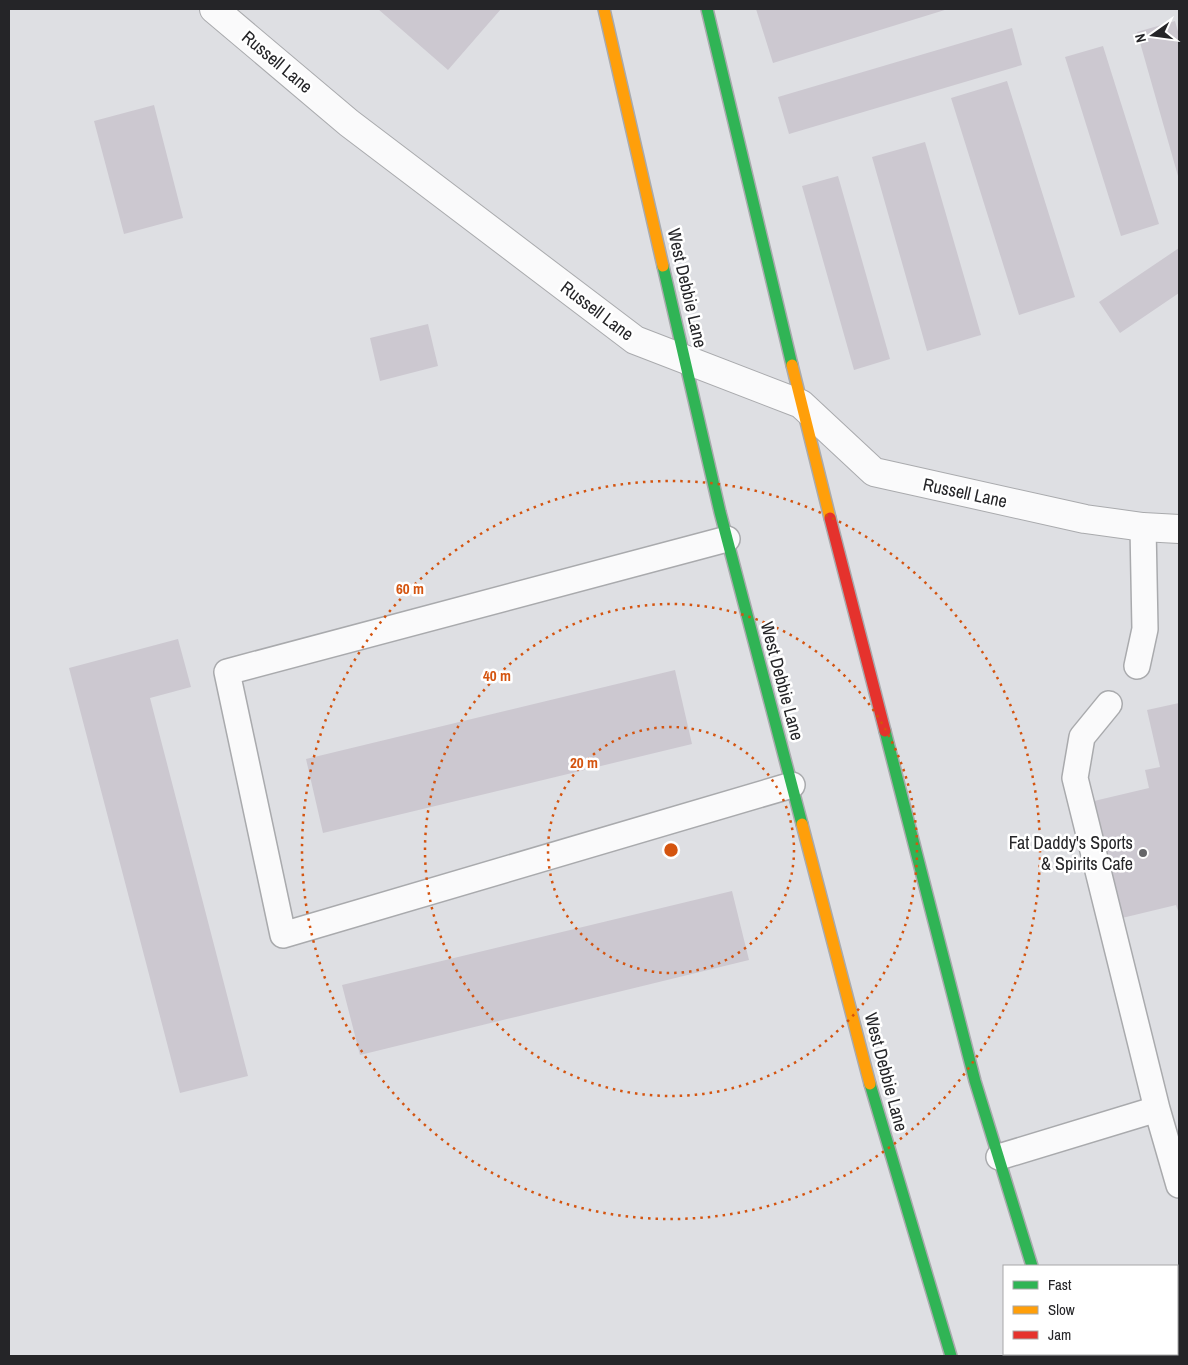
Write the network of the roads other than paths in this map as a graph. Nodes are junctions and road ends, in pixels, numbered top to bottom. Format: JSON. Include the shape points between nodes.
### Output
{"nodes":[{"id":1,"x":214,"y":9,"type":"edge"},
{"id":2,"x":604,"y":9,"type":"edge"},
{"id":3,"x":707,"y":9,"type":"edge"},
{"id":4,"x":685,"y":360,"type":"junction"},
{"id":5,"x":801,"y":404,"type":"junction"},
{"id":6,"x":1143,"y":528,"type":"junction"},
{"id":7,"x":1179,"y":529,"type":"edge"},
{"id":8,"x":727,"y":539,"type":"junction"},
{"id":9,"x":1137,"y":666,"type":"dead end"},
{"id":10,"x":1109,"y":704,"type":"dead end"},
{"id":11,"x":792,"y":785,"type":"junction"},
{"id":12,"x":1157,"y":1109,"type":"junction"},
{"id":13,"x":999,"y":1157,"type":"junction"},
{"id":14,"x":1179,"y":1185,"type":"edge"},
{"id":15,"x":1032,"y":1265,"type":"edge"},
{"id":16,"x":951,"y":1356,"type":"edge"}],
"edges":[{"from":1,"to":4,"type":"street","name":"Russell Lane","via":[[350,122],[634,340]]},
{"from":2,"to":4,"type":"main road","name":"West Debbie Lane"},
{"from":3,"to":5,"type":"main road"},
{"from":4,"to":5,"type":"street","name":"Russell Lane"},
{"from":4,"to":8,"type":"main road","name":"West Debbie Lane"},
{"from":5,"to":6,"type":"street","name":"Russell Lane","via":[[874,472],[1085,519]]},
{"from":5,"to":13,"type":"main road","via":[[975,1081]]},
{"from":6,"to":7,"type":"street","name":"Russell Lane"},
{"from":6,"to":9,"type":"lane","via":[[1145,629]]},
{"from":8,"to":11,"type":"main road","name":"West Debbie Lane"},
{"from":8,"to":11,"type":"lane","via":[[227,672],[283,935]]},
{"from":10,"to":12,"type":"lane","via":[[1082,737],[1075,778]]},
{"from":11,"to":16,"type":"main road","name":"West Debbie Lane","via":[[872,1090]]},
{"from":12,"to":13,"type":"lane"},
{"from":12,"to":14,"type":"lane"},
{"from":13,"to":15,"type":"main road"}]}
